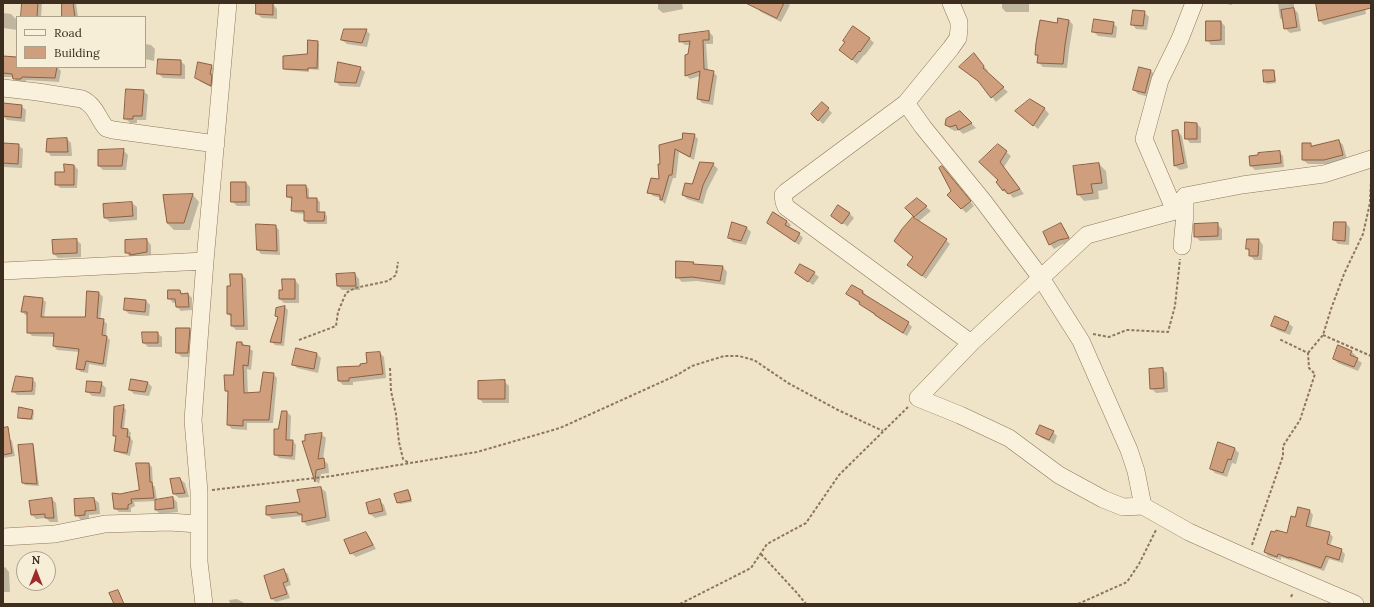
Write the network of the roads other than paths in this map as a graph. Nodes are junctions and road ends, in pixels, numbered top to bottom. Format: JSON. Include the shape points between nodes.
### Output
{"nodes":[{"id":1,"x":228,"y":3,"type":"edge"},
{"id":2,"x":951,"y":3,"type":"edge"},
{"id":3,"x":1194,"y":3,"type":"edge"},
{"id":4,"x":3,"y":88,"type":"edge"},
{"id":5,"x":906,"y":103,"type":"junction"},
{"id":6,"x":216,"y":144,"type":"junction"},
{"id":7,"x":1371,"y":159,"type":"edge"},
{"id":8,"x":1185,"y":196,"type":"junction"},
{"id":9,"x":1175,"y":211,"type":"junction"},
{"id":10,"x":1182,"y":246,"type":"road end"},
{"id":11,"x":204,"y":261,"type":"junction"},
{"id":12,"x":3,"y":271,"type":"edge"},
{"id":13,"x":1041,"y":278,"type":"junction"},
{"id":14,"x":971,"y":343,"type":"junction"},
{"id":15,"x":1143,"y":506,"type":"junction"},
{"id":16,"x":198,"y":524,"type":"junction"},
{"id":17,"x":3,"y":537,"type":"edge"},
{"id":18,"x":204,"y":604,"type":"edge"},
{"id":19,"x":1355,"y":604,"type":"edge"}],
"edges":[{"from":1,"to":6,"type":"street"},
{"from":2,"to":5,"type":"street","via":[[958,22],[958,38]]},
{"from":3,"to":9,"type":"street","via":[[1160,80],[1144,139]]},
{"from":4,"to":6,"type":"street","via":[[88,101],[106,128],[113,130]]},
{"from":5,"to":13,"type":"street"},
{"from":5,"to":14,"type":"street","via":[[786,192],[783,195],[784,202],[786,207]]},
{"from":6,"to":11,"type":"street"},
{"from":7,"to":8,"type":"street","via":[[1324,174]]},
{"from":8,"to":9,"type":"street"},
{"from":8,"to":10,"type":"street"},
{"from":9,"to":13,"type":"street","via":[[1087,234]]},
{"from":11,"to":12,"type":"street"},
{"from":11,"to":16,"type":"street","via":[[193,420],[199,492]]},
{"from":13,"to":14,"type":"street"},
{"from":13,"to":15,"type":"street","via":[[1082,341],[1129,450]]},
{"from":14,"to":15,"type":"street","via":[[918,398],[1009,438],[1059,475],[1103,499],[1123,507]]},
{"from":15,"to":19,"type":"street","via":[[1190,532]]},
{"from":16,"to":17,"type":"street","via":[[105,524],[55,534]]},
{"from":16,"to":18,"type":"street"}]}
